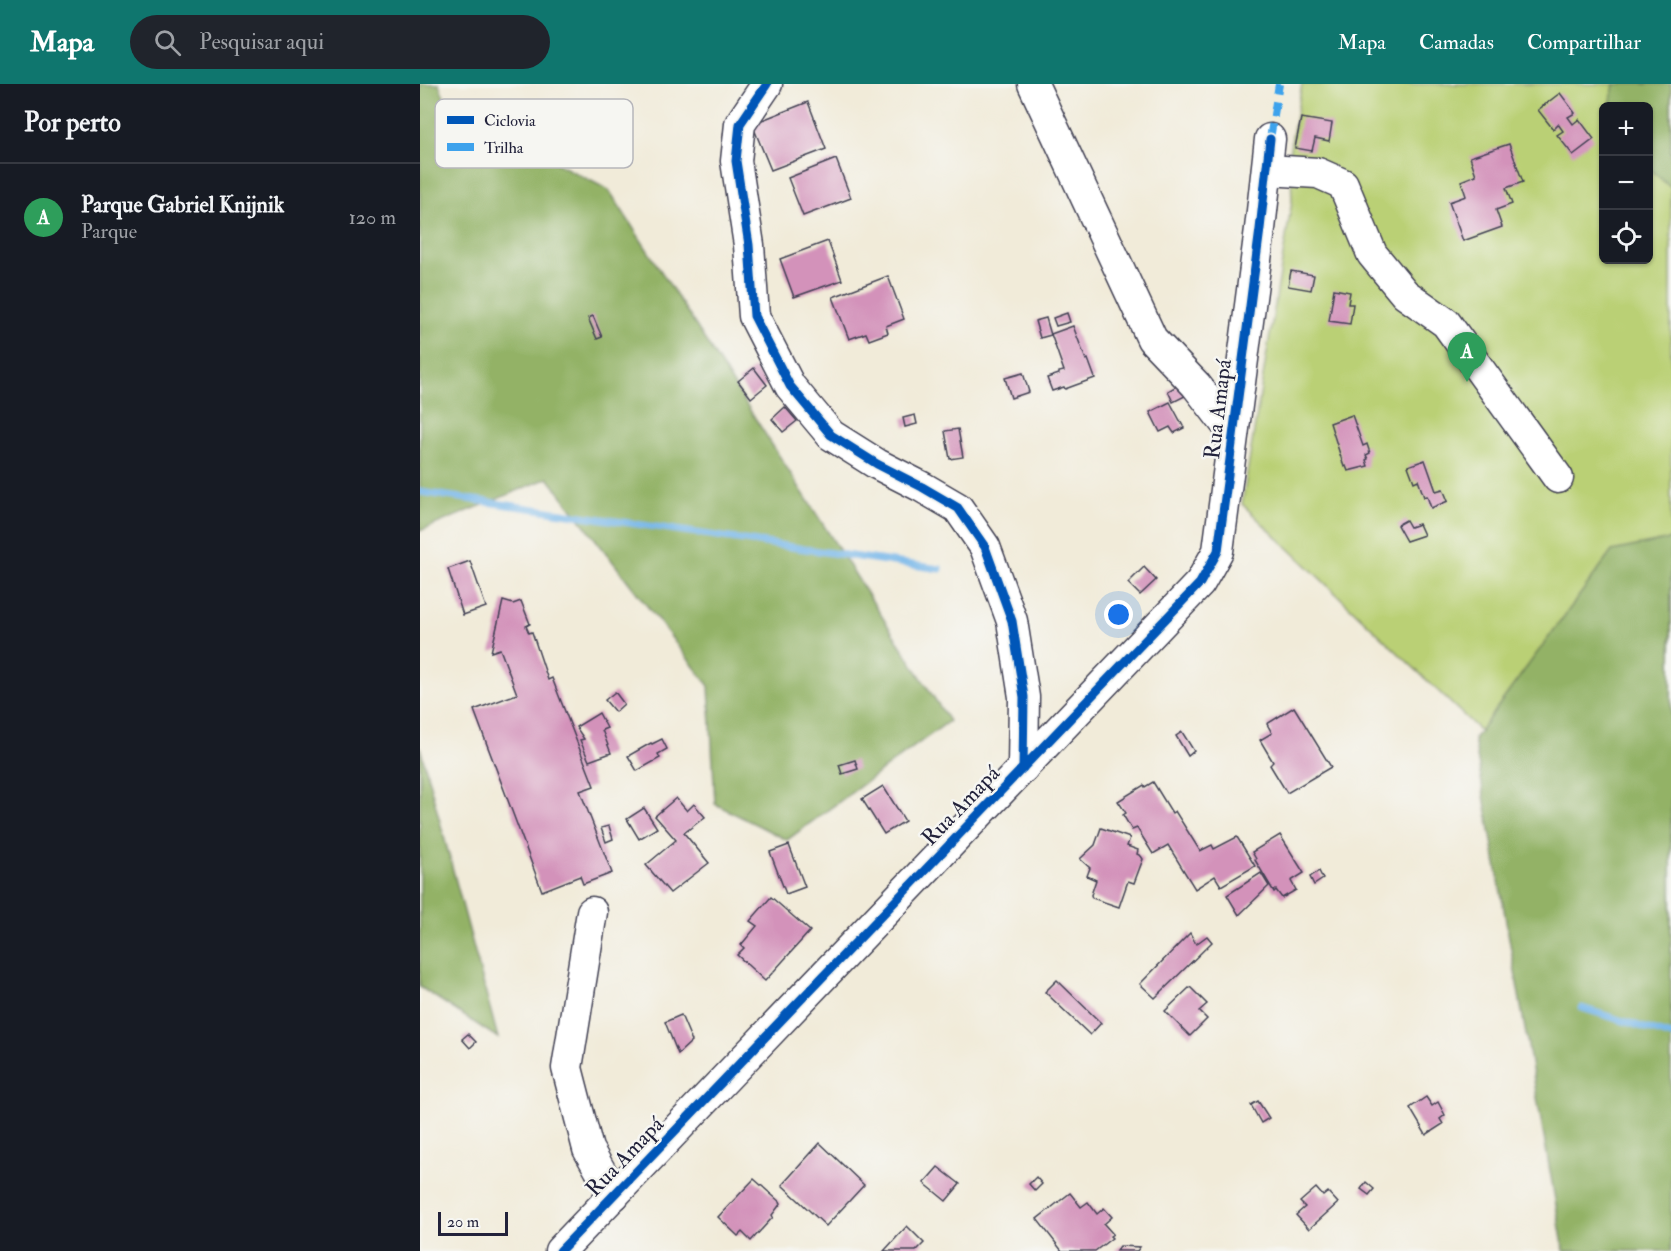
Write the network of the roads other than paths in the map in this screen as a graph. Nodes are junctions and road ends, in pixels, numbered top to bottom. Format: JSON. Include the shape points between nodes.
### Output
{"nodes":[{"id":1,"x":767,"y":84,"type":"edge"},
{"id":2,"x":1033,"y":84,"type":"edge"},
{"id":3,"x":1270,"y":139,"type":"dead end"},
{"id":4,"x":1267,"y":170,"type":"junction"},
{"id":5,"x":1233,"y":433,"type":"junction"},
{"id":6,"x":1558,"y":478,"type":"dead end"},
{"id":7,"x":1023,"y":768,"type":"junction"},
{"id":8,"x":592,"y":912,"type":"dead end"},
{"id":9,"x":614,"y":1195,"type":"junction"},
{"id":10,"x":560,"y":1251,"type":"edge"}],
"edges":[{"from":1,"to":7,"type":"street","via":[[740,124],[736,161],[749,245],[754,316],[790,386],[831,435],[958,508],[985,547],[1012,621],[1024,697]]},
{"from":2,"to":5,"type":"street","via":[[1152,339],[1196,385]]},
{"from":3,"to":4,"type":"street","name":"Rua Amapá"},
{"from":4,"to":5,"type":"street","name":"Rua Amapá"},
{"from":4,"to":6,"type":"street","via":[[1318,173],[1343,184],[1372,254],[1405,294],[1446,323]]},
{"from":5,"to":7,"type":"street","name":"Rua Amapá","via":[[1218,551],[1200,583]]},
{"from":7,"to":9,"type":"street","name":"Rua Amapá"},
{"from":8,"to":9,"type":"street","via":[[567,1068],[588,1149]]},
{"from":9,"to":10,"type":"street","name":"Rua Amapá"}]}
